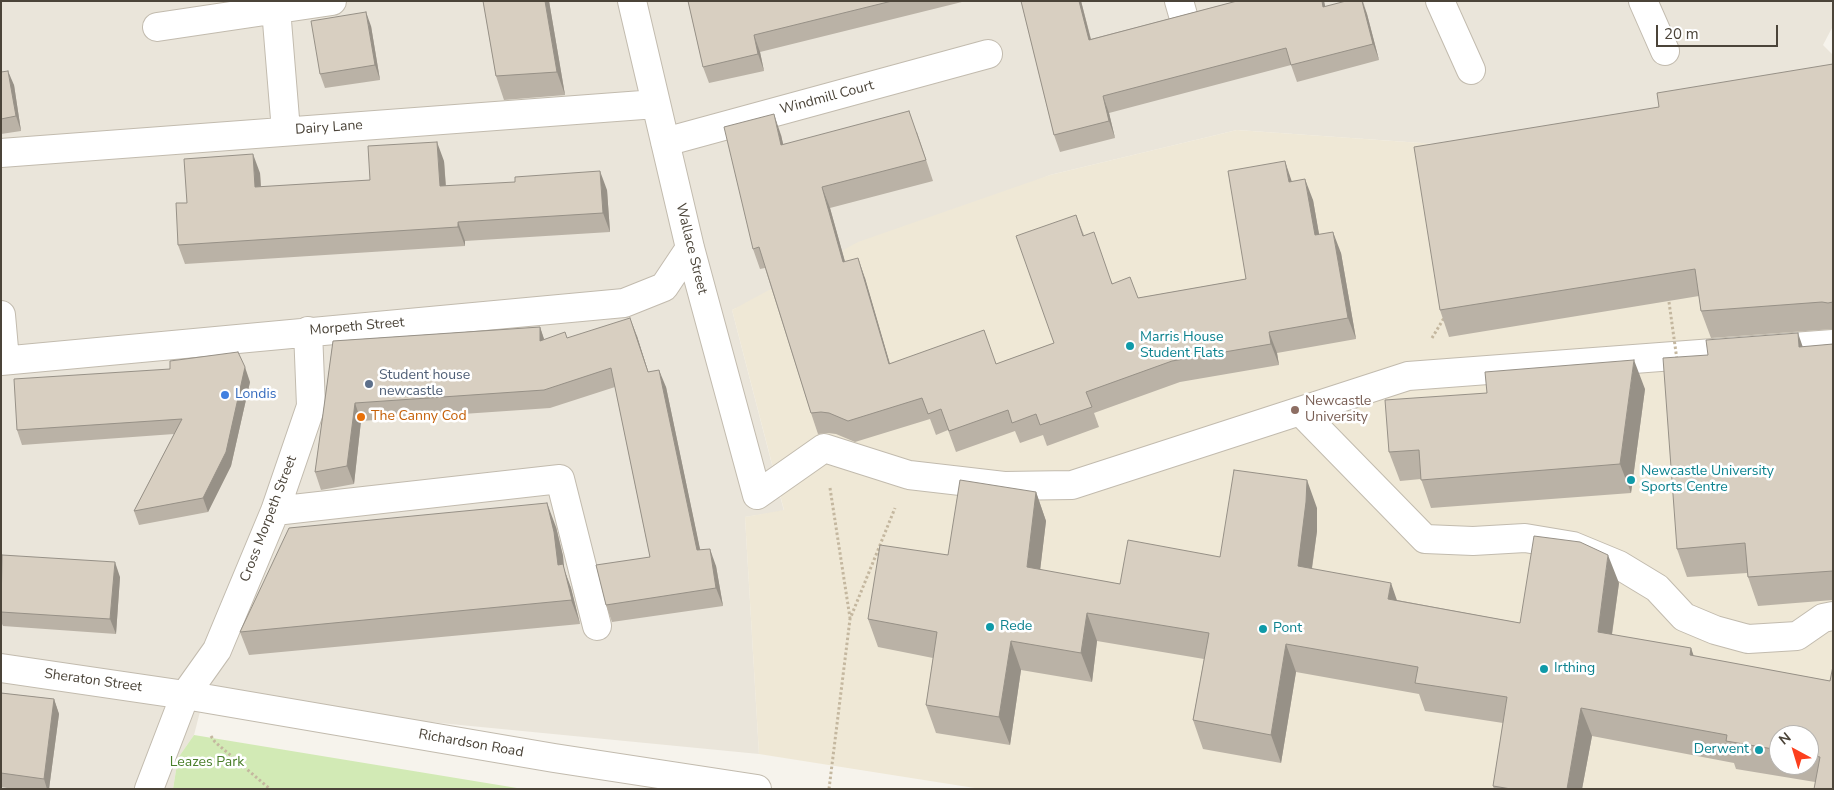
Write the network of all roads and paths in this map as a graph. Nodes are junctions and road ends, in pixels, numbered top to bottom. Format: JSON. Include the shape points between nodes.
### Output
{"nodes":[{"id":1,"x":332,"y":1,"type":"edge"},
{"id":2,"x":632,"y":1,"type":"edge"},
{"id":3,"x":1440,"y":1,"type":"edge"},
{"id":4,"x":1643,"y":1,"type":"edge"},
{"id":5,"x":276,"y":9,"type":"junction"},
{"id":6,"x":157,"y":27,"type":"dead end"},
{"id":7,"x":1665,"y":51,"type":"dead end"},
{"id":8,"x":988,"y":54,"type":"dead end"},
{"id":9,"x":1471,"y":70,"type":"dead end"},
{"id":10,"x":656,"y":104,"type":"junction"},
{"id":11,"x":286,"y":131,"type":"junction"},
{"id":12,"x":665,"y":142,"type":"junction"},
{"id":13,"x":1,"y":153,"type":"edge"},
{"id":14,"x":690,"y":248,"type":"junction"},
{"id":15,"x":1670,"y":302,"type":"edge"},
{"id":16,"x":1,"y":315,"type":"edge"},
{"id":17,"x":308,"y":331,"type":"junction"},
{"id":18,"x":1833,"y":344,"type":"edge"},
{"id":19,"x":3,"y":361,"type":"edge"},
{"id":20,"x":1678,"y":367,"type":"edge"},
{"id":21,"x":1301,"y":412,"type":"junction"},
{"id":22,"x":824,"y":448,"type":"junction"},
{"id":23,"x":909,"y":475,"type":"junction"},
{"id":24,"x":275,"y":510,"type":"junction"},
{"id":25,"x":1833,"y":616,"type":"edge"},
{"id":26,"x":850,"y":619,"type":"junction"},
{"id":27,"x":597,"y":626,"type":"dead end"},
{"id":28,"x":1,"y":668,"type":"edge"},
{"id":29,"x":185,"y":695,"type":"junction"},
{"id":30,"x":149,"y":789,"type":"edge"},
{"id":31,"x":270,"y":789,"type":"edge"},
{"id":32,"x":757,"y":789,"type":"edge"},
{"id":33,"x":829,"y":789,"type":"edge"}],
"edges":[{"from":1,"to":5,"type":"street"},
{"from":2,"to":10,"type":"street","name":"Wallace Street"},
{"from":3,"to":9,"type":"street"},
{"from":4,"to":7,"type":"street"},
{"from":5,"to":6,"type":"street"},
{"from":5,"to":11,"type":"street"},
{"from":8,"to":12,"type":"street","name":"Windmill Court"},
{"from":10,"to":11,"type":"street","name":"Dairy Lane"},
{"from":10,"to":12,"type":"street","name":"Wallace Street"},
{"from":11,"to":13,"type":"street","name":"Dairy Lane"},
{"from":12,"to":14,"type":"street","name":"Wallace Street"},
{"from":14,"to":17,"type":"street","name":"Morpeth Street","via":[[664,287],[624,303]]},
{"from":14,"to":22,"type":"street","name":"Wallace Street","via":[[757,495]]},
{"from":15,"to":20,"type":"path","bridge":true},
{"from":16,"to":19,"type":"street"},
{"from":17,"to":19,"type":"street","name":"Morpeth Street"},
{"from":17,"to":24,"type":"street","name":"Cross Morpeth Street","via":[[311,406]]},
{"from":18,"to":21,"type":"street","via":[[1408,376]]},
{"from":21,"to":23,"type":"street","via":[[1072,485],[1004,486]]},
{"from":21,"to":25,"type":"street","via":[[1425,540],[1525,538],[1573,546],[1619,565],[1656,588],[1684,617],[1748,639],[1797,636],[1823,618]]},
{"from":22,"to":23,"type":"street"},
{"from":22,"to":26,"type":"path"},
{"from":23,"to":26,"type":"path"},
{"from":24,"to":27,"type":"street","via":[[560,479]]},
{"from":24,"to":29,"type":"street","name":"Cross Morpeth Street","via":[[216,650]]},
{"from":26,"to":33,"type":"path"},
{"from":28,"to":29,"type":"street","name":"Sheraton Street"},
{"from":29,"to":30,"type":"street","name":"Cross Morpeth Street"},
{"from":29,"to":31,"type":"path","via":[[215,742]]},
{"from":29,"to":32,"type":"street","name":"Richardson Road"}]}
